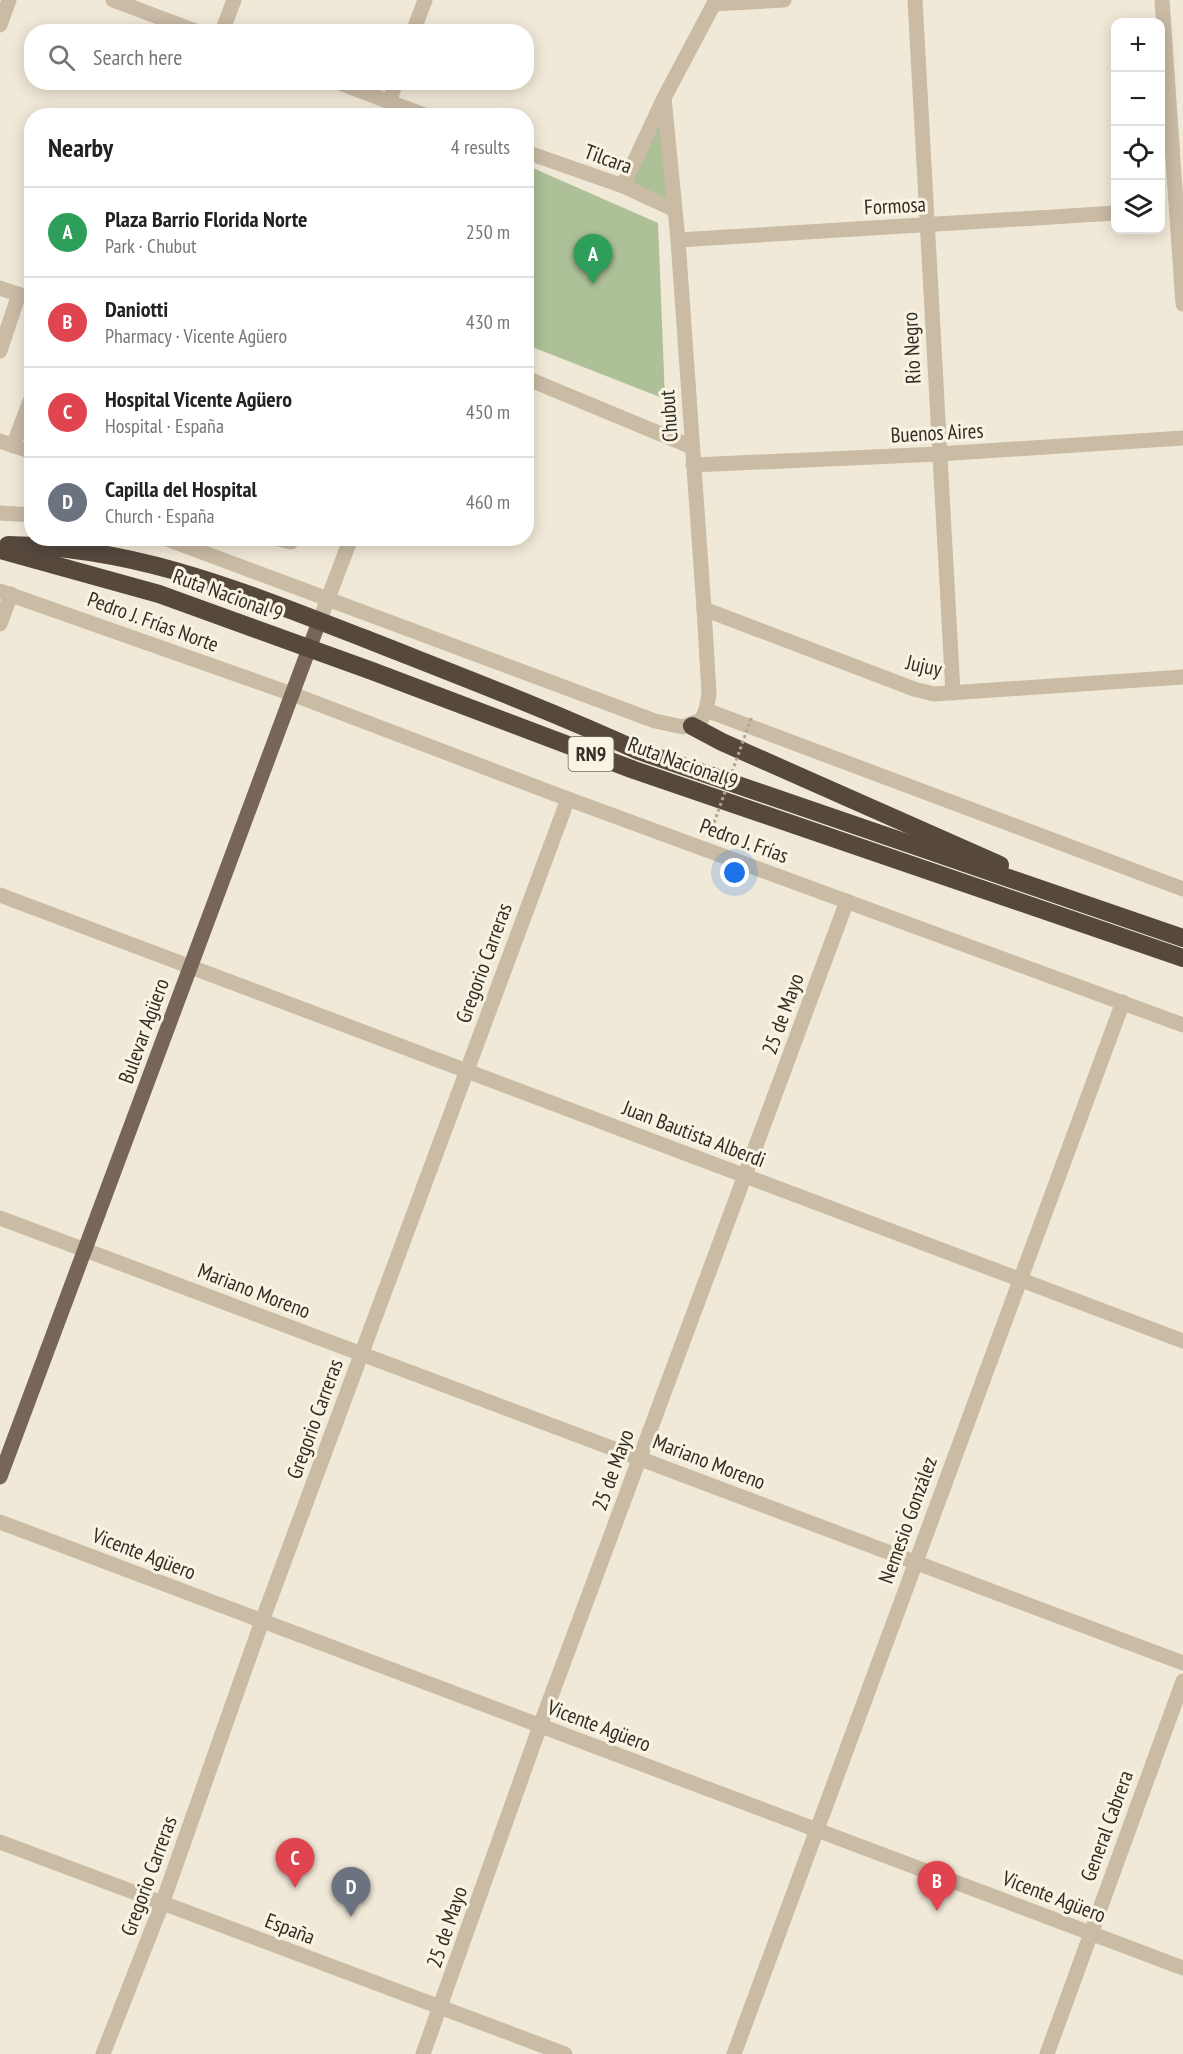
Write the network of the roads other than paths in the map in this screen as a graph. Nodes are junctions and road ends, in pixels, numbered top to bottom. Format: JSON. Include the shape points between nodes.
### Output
{"nodes":[{"id":1,"x":9,"y":0,"type":"edge"},
{"id":2,"x":113,"y":0,"type":"edge"},
{"id":3,"x":234,"y":0,"type":"edge"},
{"id":4,"x":424,"y":0,"type":"edge"},
{"id":5,"x":784,"y":0,"type":"edge"},
{"id":6,"x":915,"y":0,"type":"edge"},
{"id":7,"x":1162,"y":0,"type":"edge"},
{"id":8,"x":715,"y":2,"type":"edge"},
{"id":9,"x":177,"y":24,"type":"edge"},
{"id":10,"x":225,"y":24,"type":"edge"},
{"id":11,"x":416,"y":24,"type":"edge"},
{"id":12,"x":0,"y":25,"type":"edge"},
{"id":13,"x":358,"y":90,"type":"edge"},
{"id":14,"x":393,"y":90,"type":"edge"},
{"id":15,"x":664,"y":98,"type":"junction"},
{"id":16,"x":389,"y":102,"type":"junction"},
{"id":17,"x":405,"y":108,"type":"edge"},
{"id":18,"x":534,"y":155,"type":"edge"},
{"id":19,"x":623,"y":186,"type":"junction"},
{"id":20,"x":673,"y":209,"type":"junction"},
{"id":21,"x":1180,"y":209,"type":"edge"},
{"id":22,"x":1165,"y":210,"type":"edge"},
{"id":23,"x":1111,"y":213,"type":"edge"},
{"id":24,"x":926,"y":225,"type":"junction"},
{"id":25,"x":678,"y":240,"type":"junction"},
{"id":26,"x":0,"y":288,"type":"edge"},
{"id":27,"x":24,"y":297,"type":"edge"},
{"id":28,"x":24,"y":299,"type":"edge"},
{"id":29,"x":1183,"y":304,"type":"edge"},
{"id":30,"x":0,"y":351,"type":"edge"},
{"id":31,"x":534,"y":381,"type":"edge"},
{"id":32,"x":24,"y":411,"type":"edge"},
{"id":33,"x":1183,"y":438,"type":"edge"},
{"id":34,"x":6,"y":444,"type":"edge"},
{"id":35,"x":692,"y":447,"type":"junction"},
{"id":36,"x":24,"y":450,"type":"edge"},
{"id":37,"x":939,"y":454,"type":"junction"},
{"id":38,"x":693,"y":465,"type":"junction"},
{"id":39,"x":0,"y":513,"type":"edge"},
{"id":40,"x":24,"y":514,"type":"edge"},
{"id":41,"x":0,"y":545,"type":"edge"},
{"id":42,"x":185,"y":546,"type":"edge"},
{"id":43,"x":348,"y":546,"type":"edge"},
{"id":44,"x":0,"y":550,"type":"edge"},
{"id":45,"x":6,"y":592,"type":"edge"},
{"id":46,"x":329,"y":600,"type":"junction"},
{"id":47,"x":704,"y":609,"type":"junction"},
{"id":48,"x":320,"y":622,"type":"junction"},
{"id":49,"x":0,"y":624,"type":"edge"},
{"id":50,"x":310,"y":648,"type":"junction"},
{"id":51,"x":1183,"y":677,"type":"edge"},
{"id":52,"x":953,"y":693,"type":"junction"},
{"id":53,"x":292,"y":694,"type":"junction"},
{"id":54,"x":706,"y":710,"type":"junction"},
{"id":55,"x":692,"y":726,"type":"junction"},
{"id":56,"x":568,"y":799,"type":"junction"},
{"id":57,"x":1183,"y":889,"type":"edge"},
{"id":58,"x":0,"y":895,"type":"edge"},
{"id":59,"x":1066,"y":898,"type":"junction"},
{"id":60,"x":848,"y":901,"type":"junction"},
{"id":61,"x":1183,"y":938,"type":"edge"},
{"id":62,"x":1183,"y":958,"type":"edge"},
{"id":63,"x":190,"y":967,"type":"junction"},
{"id":64,"x":1123,"y":1002,"type":"junction"},
{"id":65,"x":1183,"y":1025,"type":"edge"},
{"id":66,"x":466,"y":1071,"type":"junction"},
{"id":67,"x":745,"y":1176,"type":"junction"},
{"id":68,"x":0,"y":1218,"type":"edge"},
{"id":69,"x":85,"y":1250,"type":"junction"},
{"id":70,"x":1020,"y":1279,"type":"junction"},
{"id":71,"x":1183,"y":1341,"type":"edge"},
{"id":72,"x":361,"y":1354,"type":"junction"},
{"id":73,"x":640,"y":1459,"type":"junction"},
{"id":74,"x":0,"y":1477,"type":"edge"},
{"id":75,"x":0,"y":1522,"type":"edge"},
{"id":76,"x":915,"y":1562,"type":"junction"},
{"id":77,"x":262,"y":1621,"type":"junction"},
{"id":78,"x":1183,"y":1664,"type":"edge"},
{"id":79,"x":1183,"y":1681,"type":"edge"},
{"id":80,"x":540,"y":1726,"type":"junction"},
{"id":81,"x":815,"y":1829,"type":"junction"},
{"id":82,"x":0,"y":1842,"type":"edge"},
{"id":83,"x":162,"y":1904,"type":"junction"},
{"id":84,"x":1089,"y":1933,"type":"junction"},
{"id":85,"x":1183,"y":1968,"type":"edge"},
{"id":86,"x":441,"y":2008,"type":"junction"},
{"id":87,"x":103,"y":2054,"type":"edge"},
{"id":88,"x":423,"y":2054,"type":"edge"},
{"id":89,"x":565,"y":2054,"type":"edge"},
{"id":90,"x":734,"y":2054,"type":"edge"},
{"id":91,"x":1047,"y":2054,"type":"edge"}],
"edges":[{"from":1,"to":12,"type":"street"},
{"from":2,"to":9,"type":"street"},
{"from":3,"to":10,"type":"street"},
{"from":4,"to":11,"type":"street"},
{"from":5,"to":8,"type":"street"},
{"from":6,"to":24,"type":"street","name":"Río Negro"},
{"from":7,"to":21,"type":"street"},
{"from":8,"to":15,"type":"street"},
{"from":13,"to":16,"type":"street"},
{"from":14,"to":16,"type":"street"},
{"from":15,"to":19,"type":"street"},
{"from":15,"to":20,"type":"street","name":"Chubut"},
{"from":16,"to":17,"type":"street"},
{"from":18,"to":19,"type":"street","name":"Tilcara"},
{"from":19,"to":20,"type":"street","name":"Tilcara"},
{"from":20,"to":25,"type":"street","name":"Chubut"},
{"from":21,"to":22,"type":"street"},
{"from":21,"to":29,"type":"street"},
{"from":23,"to":24,"type":"street","name":"Formosa"},
{"from":24,"to":25,"type":"street","name":"Formosa"},
{"from":24,"to":37,"type":"street","name":"Río Negro"},
{"from":25,"to":35,"type":"street","name":"Chubut"},
{"from":26,"to":27,"type":"street"},
{"from":28,"to":30,"type":"street"},
{"from":31,"to":35,"type":"street"},
{"from":32,"to":34,"type":"street"},
{"from":33,"to":37,"type":"street","name":"Buenos Aires"},
{"from":34,"to":36,"type":"street"},
{"from":35,"to":38,"type":"street","name":"Chubut"},
{"from":37,"to":38,"type":"street","name":"Buenos Aires"},
{"from":37,"to":52,"type":"street","name":"Río Negro"},
{"from":38,"to":47,"type":"street","name":"Chubut"},
{"from":39,"to":40,"type":"street"},
{"from":41,"to":48,"type":"highway","name":"Ruta Nacional 9","number":"RN9","via":[[76,549],[149,562],[204,577]]},
{"from":42,"to":46,"type":"street"},
{"from":43,"to":46,"type":"street","name":"Bulevar Agüero"},
{"from":44,"to":50,"type":"highway","name":"Ruta Nacional 9","number":"RN9","via":[[119,581]]},
{"from":45,"to":49,"type":"street"},
{"from":45,"to":53,"type":"street","name":"Pedro J. Frías Norte"},
{"from":46,"to":48,"type":"street","name":"Bulevar Agüero"},
{"from":46,"to":55,"type":"street","via":[[655,721]]},
{"from":47,"to":52,"type":"street","name":"Jujuy","via":[[914,689]]},
{"from":47,"to":54,"type":"street","name":"Chubut"},
{"from":48,"to":50,"type":"main road","name":"Bulevar Agüero"},
{"from":48,"to":59,"type":"highway","name":"Ruta Nacional 9","number":"RN9","via":[[563,717],[639,751]]},
{"from":50,"to":53,"type":"main road","name":"Bulevar Agüero"},
{"from":50,"to":62,"type":"highway","name":"Ruta Nacional 9","number":"RN9","via":[[634,770]]},
{"from":51,"to":52,"type":"street","name":"Jujuy"},
{"from":53,"to":56,"type":"street","name":"Pedro J. Frías"},
{"from":53,"to":63,"type":"main road","name":"Bulevar Agüero"},
{"from":54,"to":55,"type":"street"},
{"from":54,"to":57,"type":"street"},
{"from":55,"to":59,"type":"highway","via":[[983,856]]},
{"from":56,"to":60,"type":"street","name":"Pedro J. Frías"},
{"from":56,"to":66,"type":"street","name":"Gregorio Carreras"},
{"from":58,"to":63,"type":"street","name":"Juan Bautista Alberdi"},
{"from":59,"to":61,"type":"highway","name":"Ruta Nacional 9","number":"RN9"},
{"from":60,"to":64,"type":"street","name":"Pedro J. Frías"},
{"from":60,"to":67,"type":"street","name":"25 de Mayo"},
{"from":63,"to":66,"type":"street","name":"Juan Bautista Alberdi"},
{"from":63,"to":69,"type":"main road","name":"Bulevar Agüero"},
{"from":64,"to":65,"type":"street","name":"Pedro J. Frías"},
{"from":64,"to":70,"type":"street","name":"Nemesio González"},
{"from":66,"to":67,"type":"street","name":"Juan Bautista Alberdi"},
{"from":66,"to":72,"type":"street","name":"Gregorio Carreras"},
{"from":67,"to":70,"type":"street","name":"Juan Bautista Alberdi"},
{"from":67,"to":73,"type":"street","name":"25 de Mayo"},
{"from":68,"to":69,"type":"street","name":"Mariano Moreno"},
{"from":69,"to":72,"type":"street","name":"Mariano Moreno"},
{"from":69,"to":74,"type":"main road","name":"Bulevar Agüero"},
{"from":70,"to":71,"type":"street","name":"Juan Bautista Alberdi"},
{"from":70,"to":76,"type":"street","name":"Nemesio González"},
{"from":72,"to":73,"type":"street","name":"Mariano Moreno"},
{"from":72,"to":77,"type":"street","name":"Gregorio Carreras"},
{"from":73,"to":76,"type":"street","name":"Mariano Moreno"},
{"from":73,"to":80,"type":"street","name":"25 de Mayo"},
{"from":75,"to":77,"type":"street","name":"Vicente Agüero"},
{"from":76,"to":78,"type":"street","name":"Mariano Moreno"},
{"from":76,"to":81,"type":"street","name":"Nemesio González"},
{"from":77,"to":80,"type":"street","name":"Vicente Agüero"},
{"from":77,"to":83,"type":"street","name":"Gregorio Carreras"},
{"from":79,"to":84,"type":"street","name":"General Cabrera"},
{"from":80,"to":81,"type":"street","name":"Vicente Agüero"},
{"from":80,"to":86,"type":"street","name":"25 de Mayo"},
{"from":81,"to":84,"type":"street","name":"Vicente Agüero"},
{"from":81,"to":90,"type":"street","name":"Nemesio González"},
{"from":82,"to":83,"type":"street","name":"España"},
{"from":83,"to":86,"type":"street","name":"España"},
{"from":83,"to":87,"type":"street","name":"Gregorio Carreras"},
{"from":84,"to":85,"type":"street","name":"Vicente Agüero"},
{"from":84,"to":91,"type":"street","name":"General Cabrera"},
{"from":86,"to":88,"type":"street","name":"25 de Mayo"},
{"from":86,"to":89,"type":"street","name":"España"}]}
